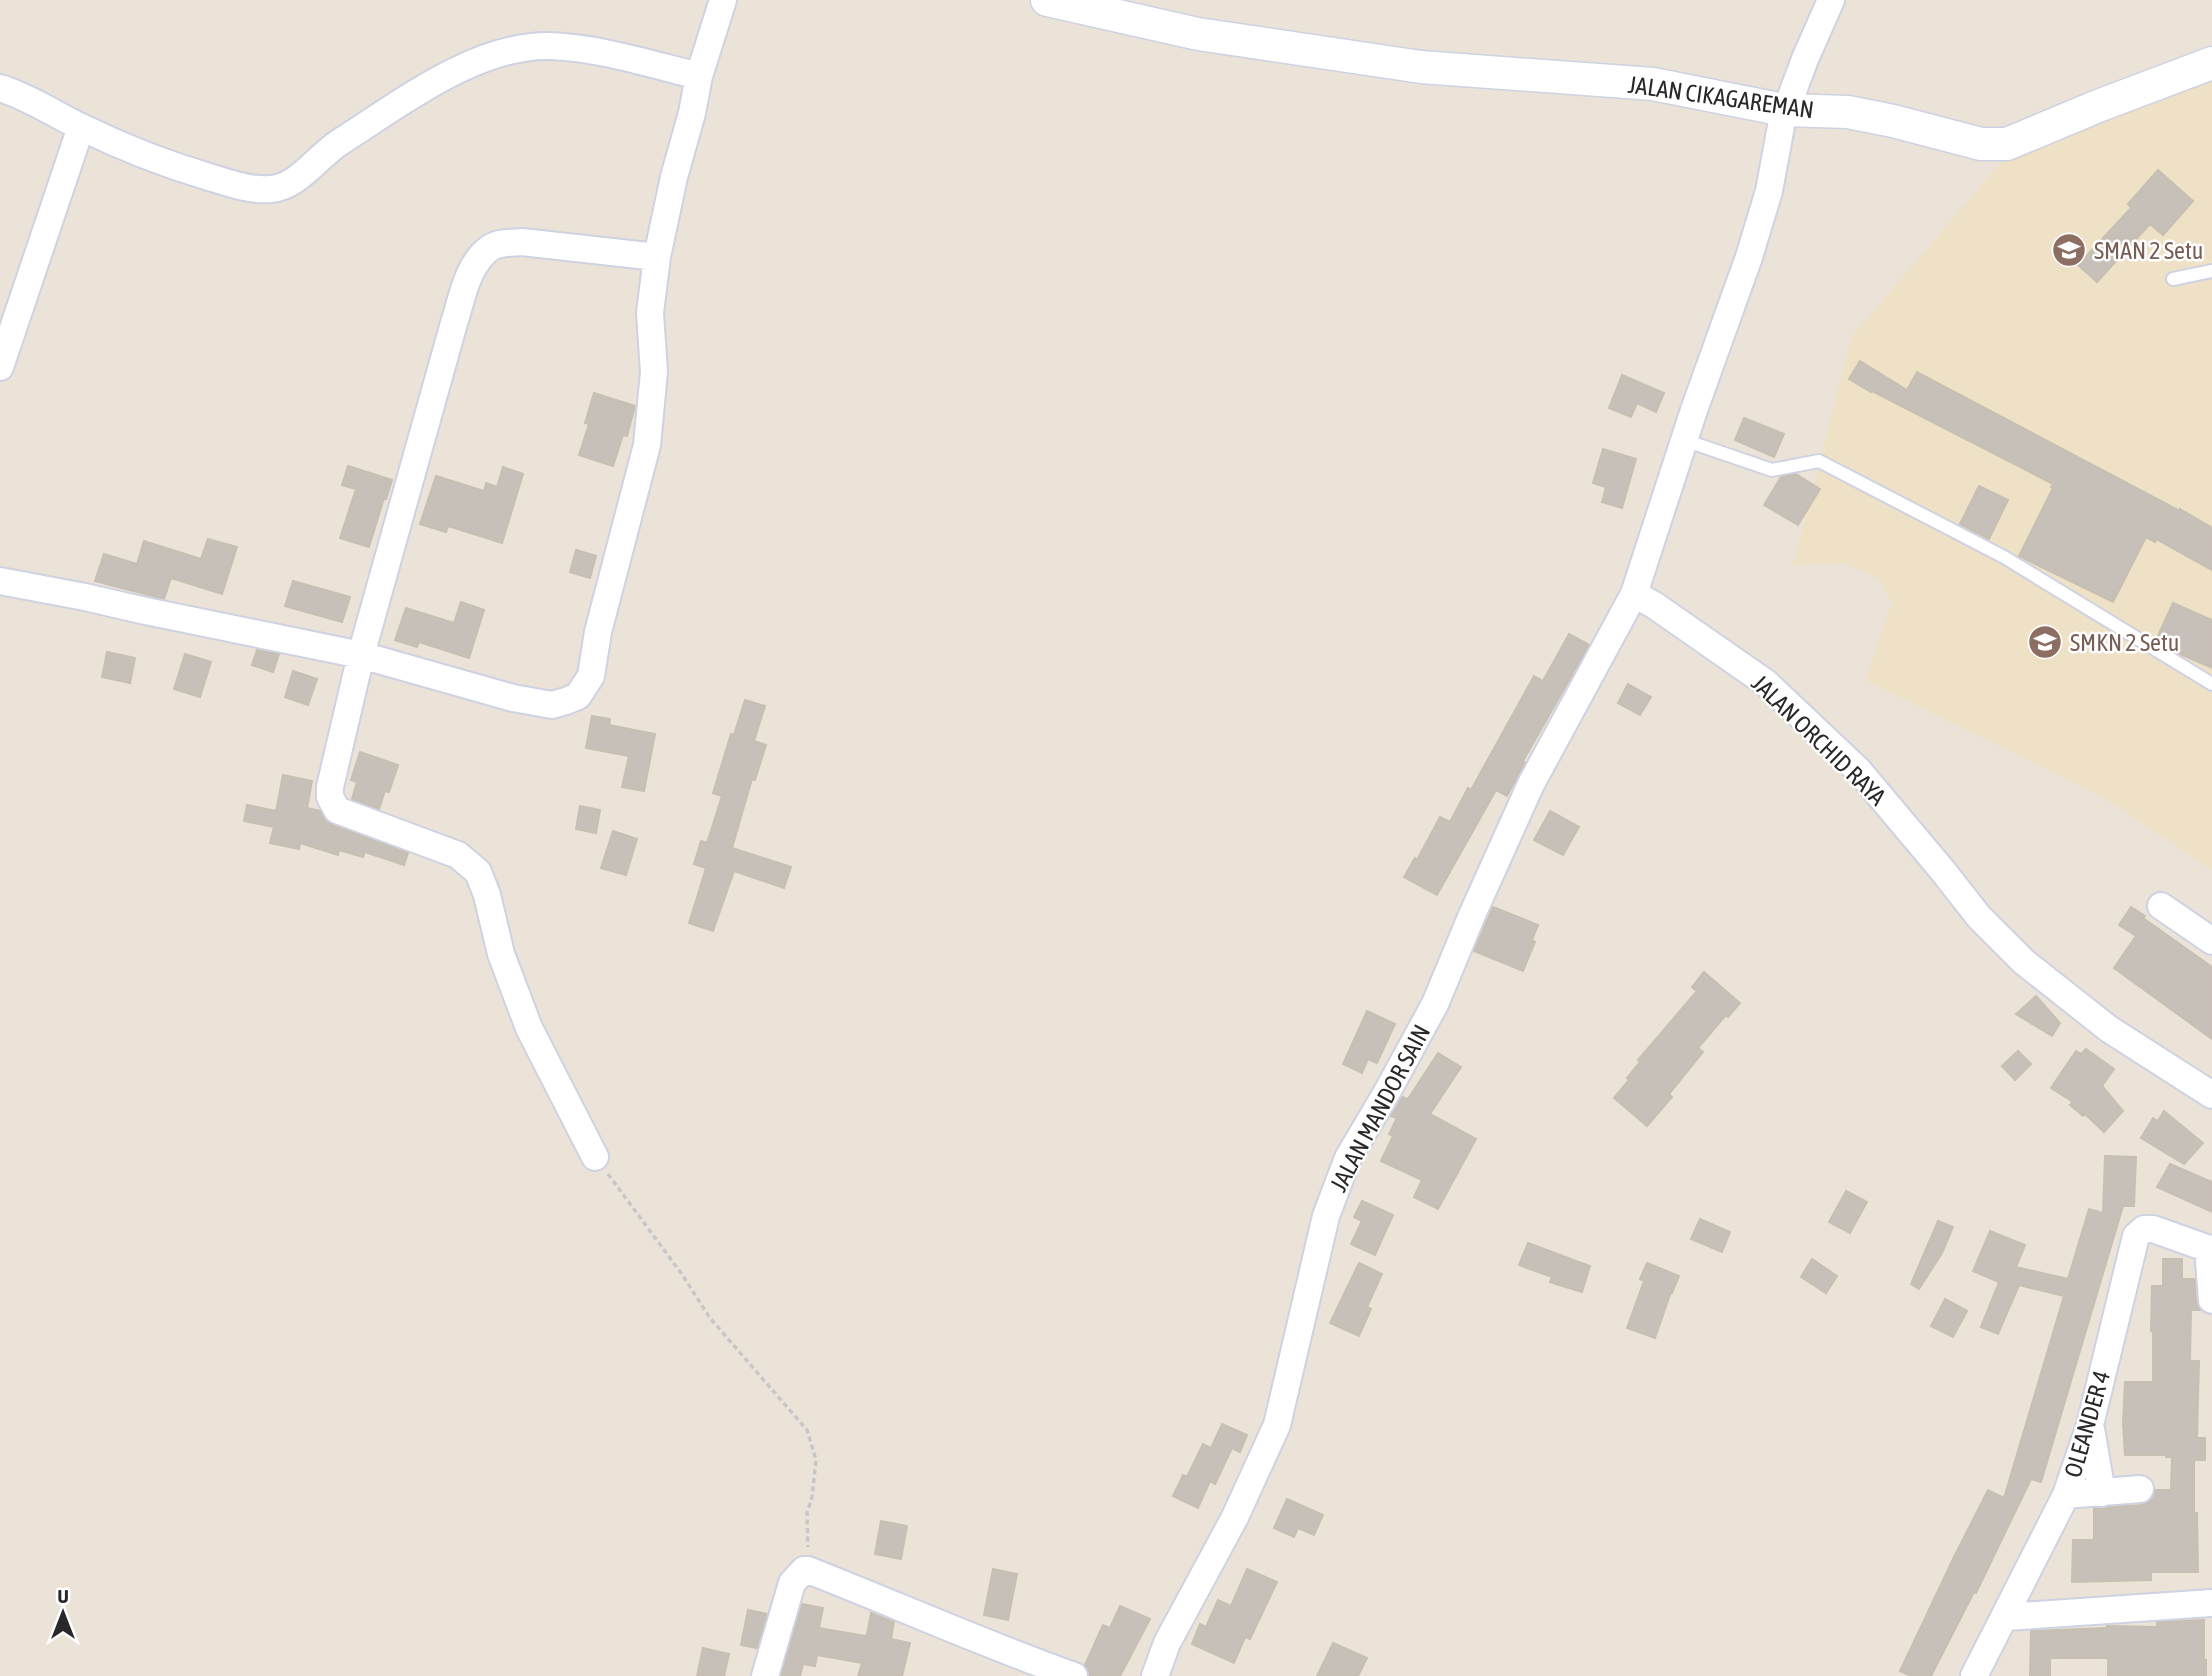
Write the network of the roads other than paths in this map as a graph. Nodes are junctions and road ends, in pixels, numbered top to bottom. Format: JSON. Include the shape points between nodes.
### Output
{"nodes":[{"id":1,"x":723,"y":0,"type":"edge"},
{"id":2,"x":1047,"y":0,"type":"edge"},
{"id":3,"x":1831,"y":0,"type":"edge"},
{"id":4,"x":2212,"y":64,"type":"edge"},
{"id":5,"x":699,"y":76,"type":"junction"},
{"id":6,"x":0,"y":88,"type":"edge"},
{"id":7,"x":1785,"y":110,"type":"junction"},
{"id":8,"x":81,"y":127,"type":"junction"},
{"id":9,"x":657,"y":257,"type":"junction"},
{"id":10,"x":2212,"y":271,"type":"edge"},
{"id":11,"x":2173,"y":279,"type":"dead end"},
{"id":12,"x":0,"y":367,"type":"edge"},
{"id":13,"x":1684,"y":440,"type":"junction"},
{"id":14,"x":0,"y":581,"type":"edge"},
{"id":15,"x":1634,"y":594,"type":"junction"},
{"id":16,"x":361,"y":655,"type":"junction"},
{"id":17,"x":2212,"y":684,"type":"edge"},
{"id":18,"x":2161,"y":906,"type":"dead end"},
{"id":19,"x":2212,"y":941,"type":"edge"},
{"id":20,"x":2212,"y":1095,"type":"edge"},
{"id":21,"x":595,"y":1157,"type":"road end"},
{"id":22,"x":2210,"y":1249,"type":"edge"},
{"id":23,"x":2212,"y":1300,"type":"edge"},
{"id":24,"x":2090,"y":1425,"type":"junction"},
{"id":25,"x":2140,"y":1489,"type":"dead end"},
{"id":26,"x":2102,"y":1493,"type":"junction"},
{"id":27,"x":2066,"y":1495,"type":"junction"},
{"id":28,"x":2212,"y":1603,"type":"edge"},
{"id":29,"x":2006,"y":1617,"type":"junction"},
{"id":30,"x":765,"y":1676,"type":"edge"},
{"id":31,"x":1074,"y":1676,"type":"edge"},
{"id":32,"x":1155,"y":1676,"type":"edge"},
{"id":33,"x":1974,"y":1676,"type":"edge"}],
"edges":[{"from":1,"to":5,"type":"street"},
{"from":2,"to":7,"type":"street","name":"JALAN CIKAGAREMAN","via":[[1205,35],[1421,67],[1653,84]]},
{"from":3,"to":7,"type":"street"},
{"from":4,"to":7,"type":"street","name":"JALAN CIKAGAREMAN","via":[[2007,144],[1981,144],[1848,112]]},
{"from":5,"to":8,"type":"street","via":[[583,49],[520,48],[450,74],[275,189],[196,173]]},
{"from":5,"to":9,"type":"street"},
{"from":6,"to":8,"type":"street"},
{"from":7,"to":13,"type":"street","via":[[1769,191],[1749,257]]},
{"from":8,"to":12,"type":"street"},
{"from":9,"to":16,"type":"street","via":[[522,242],[491,247],[479,259],[458,310]]},
{"from":9,"to":16,"type":"street","via":[[650,313],[654,372],[647,445],[586,686],[578,696],[552,705]]},
{"from":10,"to":11,"type":"lane"},
{"from":13,"to":15,"type":"street"},
{"from":13,"to":17,"type":"lane","via":[[1772,470],[1819,461],[2004,557]]},
{"from":14,"to":16,"type":"street"},
{"from":15,"to":20,"type":"street","name":"JALAN ORCHID RAYA","via":[[1766,683],[1859,771],[1979,917],[2024,962],[2109,1029]]},
{"from":15,"to":32,"type":"street","name":"JALAN MANDOR SAIN","via":[[1531,784],[1435,1004],[1348,1158],[1326,1216],[1277,1425],[1235,1517],[1167,1643]]},
{"from":16,"to":21,"type":"street","via":[[330,787],[333,804],[338,810],[458,855],[478,872],[501,954],[529,1028]]},
{"from":18,"to":19,"type":"street"},
{"from":22,"to":23,"type":"street"},
{"from":22,"to":24,"type":"street","name":"OLEANDER 4","via":[[2153,1229],[2136,1236]]},
{"from":24,"to":26,"type":"street"},
{"from":24,"to":27,"type":"street","name":"OLEANDER 4"},
{"from":25,"to":26,"type":"street"},
{"from":26,"to":27,"type":"street"},
{"from":27,"to":29,"type":"street","name":"OLEANDER 4"},
{"from":28,"to":29,"type":"street"},
{"from":29,"to":33,"type":"street","name":"OLEANDER 4"},
{"from":30,"to":31,"type":"street","via":[[792,1583],[808,1570]]}]}
